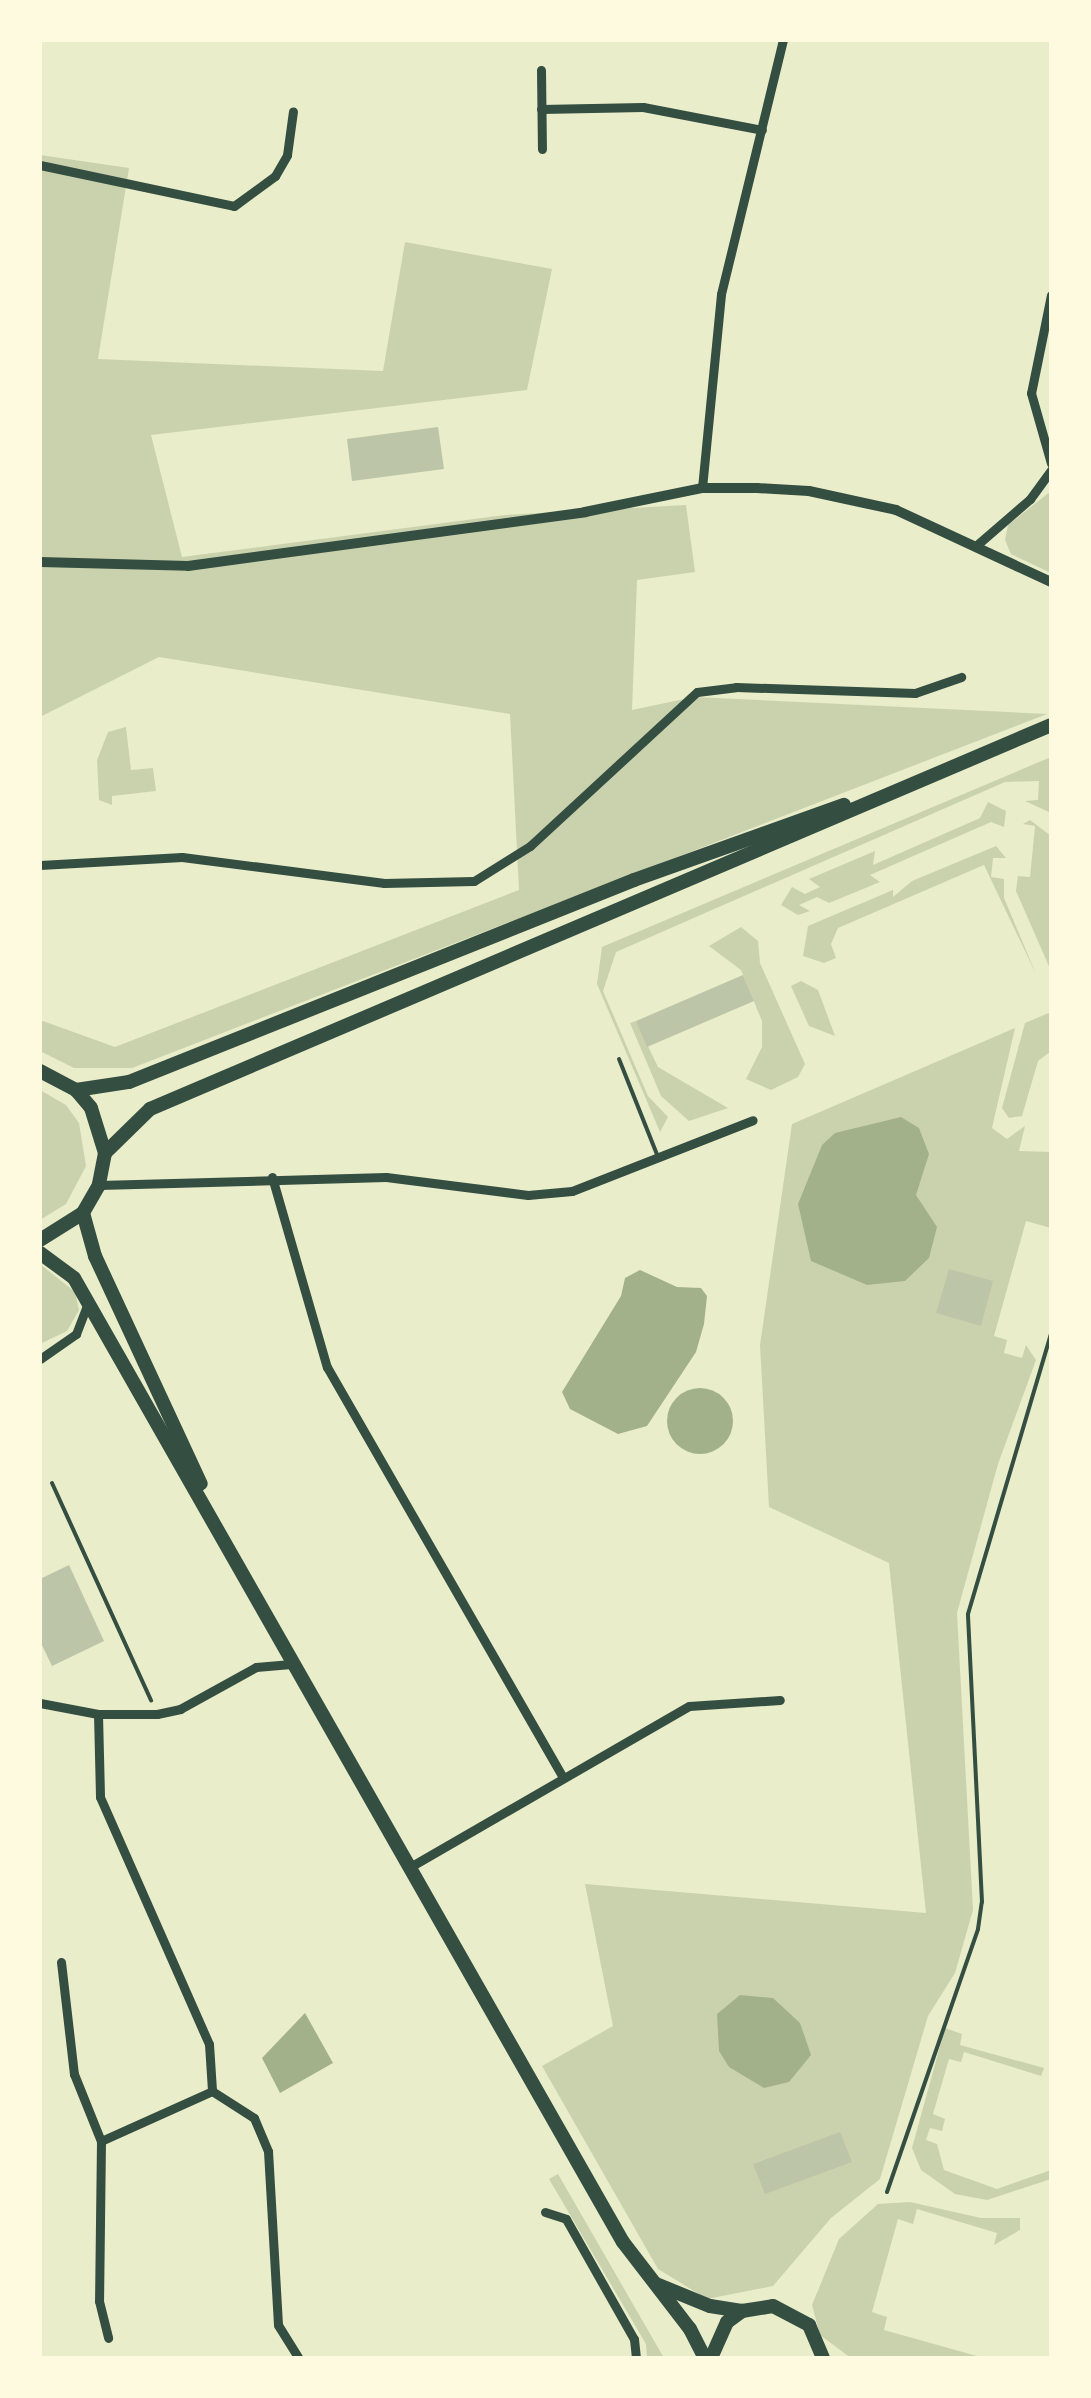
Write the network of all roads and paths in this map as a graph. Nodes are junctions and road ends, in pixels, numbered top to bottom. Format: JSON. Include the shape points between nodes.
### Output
{"nodes":[{"id":1,"x":783,"y":40,"type":"edge"},
{"id":2,"x":541,"y":70,"type":"dead end"},
{"id":3,"x":541,"y":109,"type":"junction"},
{"id":4,"x":293,"y":110,"type":"dead end"},
{"id":5,"x":762,"y":130,"type":"junction"},
{"id":6,"x":542,"y":149,"type":"dead end"},
{"id":7,"x":40,"y":165,"type":"edge"},
{"id":8,"x":1051,"y":296,"type":"edge"},
{"id":9,"x":1047,"y":422,"type":"edge"},
{"id":10,"x":1051,"y":466,"type":"edge"},
{"id":11,"x":702,"y":488,"type":"junction"},
{"id":12,"x":978,"y":544,"type":"junction"},
{"id":13,"x":40,"y":562,"type":"edge"},
{"id":14,"x":1051,"y":582,"type":"edge"},
{"id":15,"x":962,"y":677,"type":"dead end"},
{"id":16,"x":1051,"y":725,"type":"edge"},
{"id":17,"x":943,"y":770,"type":"junction"},
{"id":18,"x":40,"y":866,"type":"edge"},
{"id":19,"x":620,"y":1059,"type":"dead end"},
{"id":20,"x":40,"y":1070,"type":"edge"},
{"id":21,"x":76,"y":1090,"type":"junction"},
{"id":22,"x":753,"y":1120,"type":"dead end"},
{"id":23,"x":105,"y":1153,"type":"junction"},
{"id":24,"x":658,"y":1156,"type":"junction"},
{"id":25,"x":272,"y":1178,"type":"junction"},
{"id":26,"x":99,"y":1186,"type":"junction"},
{"id":27,"x":84,"y":1212,"type":"junction"},
{"id":28,"x":40,"y":1240,"type":"edge"},
{"id":29,"x":40,"y":1253,"type":"edge"},
{"id":30,"x":88,"y":1302,"type":"junction"},
{"id":31,"x":1050,"y":1335,"type":"edge"},
{"id":32,"x":40,"y":1359,"type":"edge"},
{"id":33,"x":52,"y":1482,"type":"dead end"},
{"id":34,"x":224,"y":1540,"type":"junction"},
{"id":35,"x":294,"y":1664,"type":"junction"},
{"id":36,"x":780,"y":1700,"type":"dead end"},
{"id":37,"x":40,"y":1703,"type":"edge"},
{"id":38,"x":98,"y":1714,"type":"junction"},
{"id":39,"x":157,"y":1714,"type":"junction"},
{"id":40,"x":564,"y":1778,"type":"junction"},
{"id":41,"x":410,"y":1867,"type":"junction"},
{"id":42,"x":61,"y":1962,"type":"dead end"},
{"id":43,"x":212,"y":2091,"type":"junction"},
{"id":44,"x":101,"y":2141,"type":"junction"},
{"id":45,"x":888,"y":2192,"type":"dead end"},
{"id":46,"x":545,"y":2212,"type":"dead end"},
{"id":47,"x":655,"y":2283,"type":"junction"},
{"id":48,"x":742,"y":2311,"type":"junction"},
{"id":49,"x":108,"y":2338,"type":"dead end"},
{"id":50,"x":299,"y":2358,"type":"edge"},
{"id":51,"x":636,"y":2358,"type":"edge"},
{"id":52,"x":708,"y":2358,"type":"edge"},
{"id":53,"x":822,"y":2358,"type":"edge"}],
"edges":[{"from":1,"to":5,"type":"street"},
{"from":2,"to":3,"type":"street"},
{"from":3,"to":5,"type":"street","via":[[643,107]]},
{"from":3,"to":6,"type":"street"},
{"from":4,"to":7,"type":"street","via":[[287,155],[275,176],[234,206]]},
{"from":5,"to":11,"type":"street","via":[[721,294]]},
{"from":8,"to":9,"type":"street","via":[[1031,393]]},
{"from":9,"to":10,"type":"street"},
{"from":10,"to":12,"type":"street","via":[[1030,499]]},
{"from":11,"to":12,"type":"street","via":[[809,490],[854,499]]},
{"from":11,"to":13,"type":"street","via":[[585,512],[188,566]]},
{"from":12,"to":14,"type":"street"},
{"from":15,"to":18,"type":"street","via":[[915,692],[697,692],[530,846],[474,881],[384,884],[182,857]]},
{"from":16,"to":17,"type":"main road"},
{"from":17,"to":21,"type":"main road","via":[[618,886],[129,1082]]},
{"from":17,"to":23,"type":"main road","via":[[150,1109]]},
{"from":19,"to":24,"type":"lane"},
{"from":20,"to":21,"type":"main road"},
{"from":21,"to":23,"type":"main road","via":[[101,1130]]},
{"from":22,"to":24,"type":"street"},
{"from":23,"to":26,"type":"main road"},
{"from":24,"to":25,"type":"street","via":[[572,1191],[528,1195],[386,1177]]},
{"from":25,"to":26,"type":"street"},
{"from":25,"to":40,"type":"street","via":[[327,1367]]},
{"from":26,"to":27,"type":"main road"},
{"from":27,"to":28,"type":"main road"},
{"from":27,"to":34,"type":"main road","via":[[95,1256]]},
{"from":29,"to":30,"type":"main road","via":[[74,1278]]},
{"from":30,"to":32,"type":"street","via":[[76,1334]]},
{"from":30,"to":34,"type":"main road"},
{"from":31,"to":45,"type":"lane","via":[[968,1614],[978,1929]]},
{"from":33,"to":39,"type":"path"},
{"from":34,"to":35,"type":"main road"},
{"from":35,"to":39,"type":"street","via":[[256,1667],[180,1709]]},
{"from":35,"to":41,"type":"main road"},
{"from":36,"to":40,"type":"street","via":[[689,1706]]},
{"from":37,"to":38,"type":"street"},
{"from":38,"to":39,"type":"street"},
{"from":38,"to":43,"type":"street","via":[[100,1796],[209,2044]]},
{"from":40,"to":41,"type":"street"},
{"from":41,"to":47,"type":"main road","via":[[623,2242]]},
{"from":42,"to":44,"type":"street","via":[[74,2074]]},
{"from":43,"to":44,"type":"street"},
{"from":43,"to":50,"type":"street","via":[[254,2118],[268,2151],[278,2325]]},
{"from":44,"to":49,"type":"street","via":[[100,2300]]},
{"from":46,"to":51,"type":"street","via":[[566,2219],[634,2339]]},
{"from":47,"to":48,"type":"main road","via":[[710,2306]]},
{"from":47,"to":52,"type":"main road"},
{"from":48,"to":52,"type":"main road","via":[[716,2336]]},
{"from":48,"to":53,"type":"main road","via":[[773,2306],[799,2316],[819,2340]]}]}
